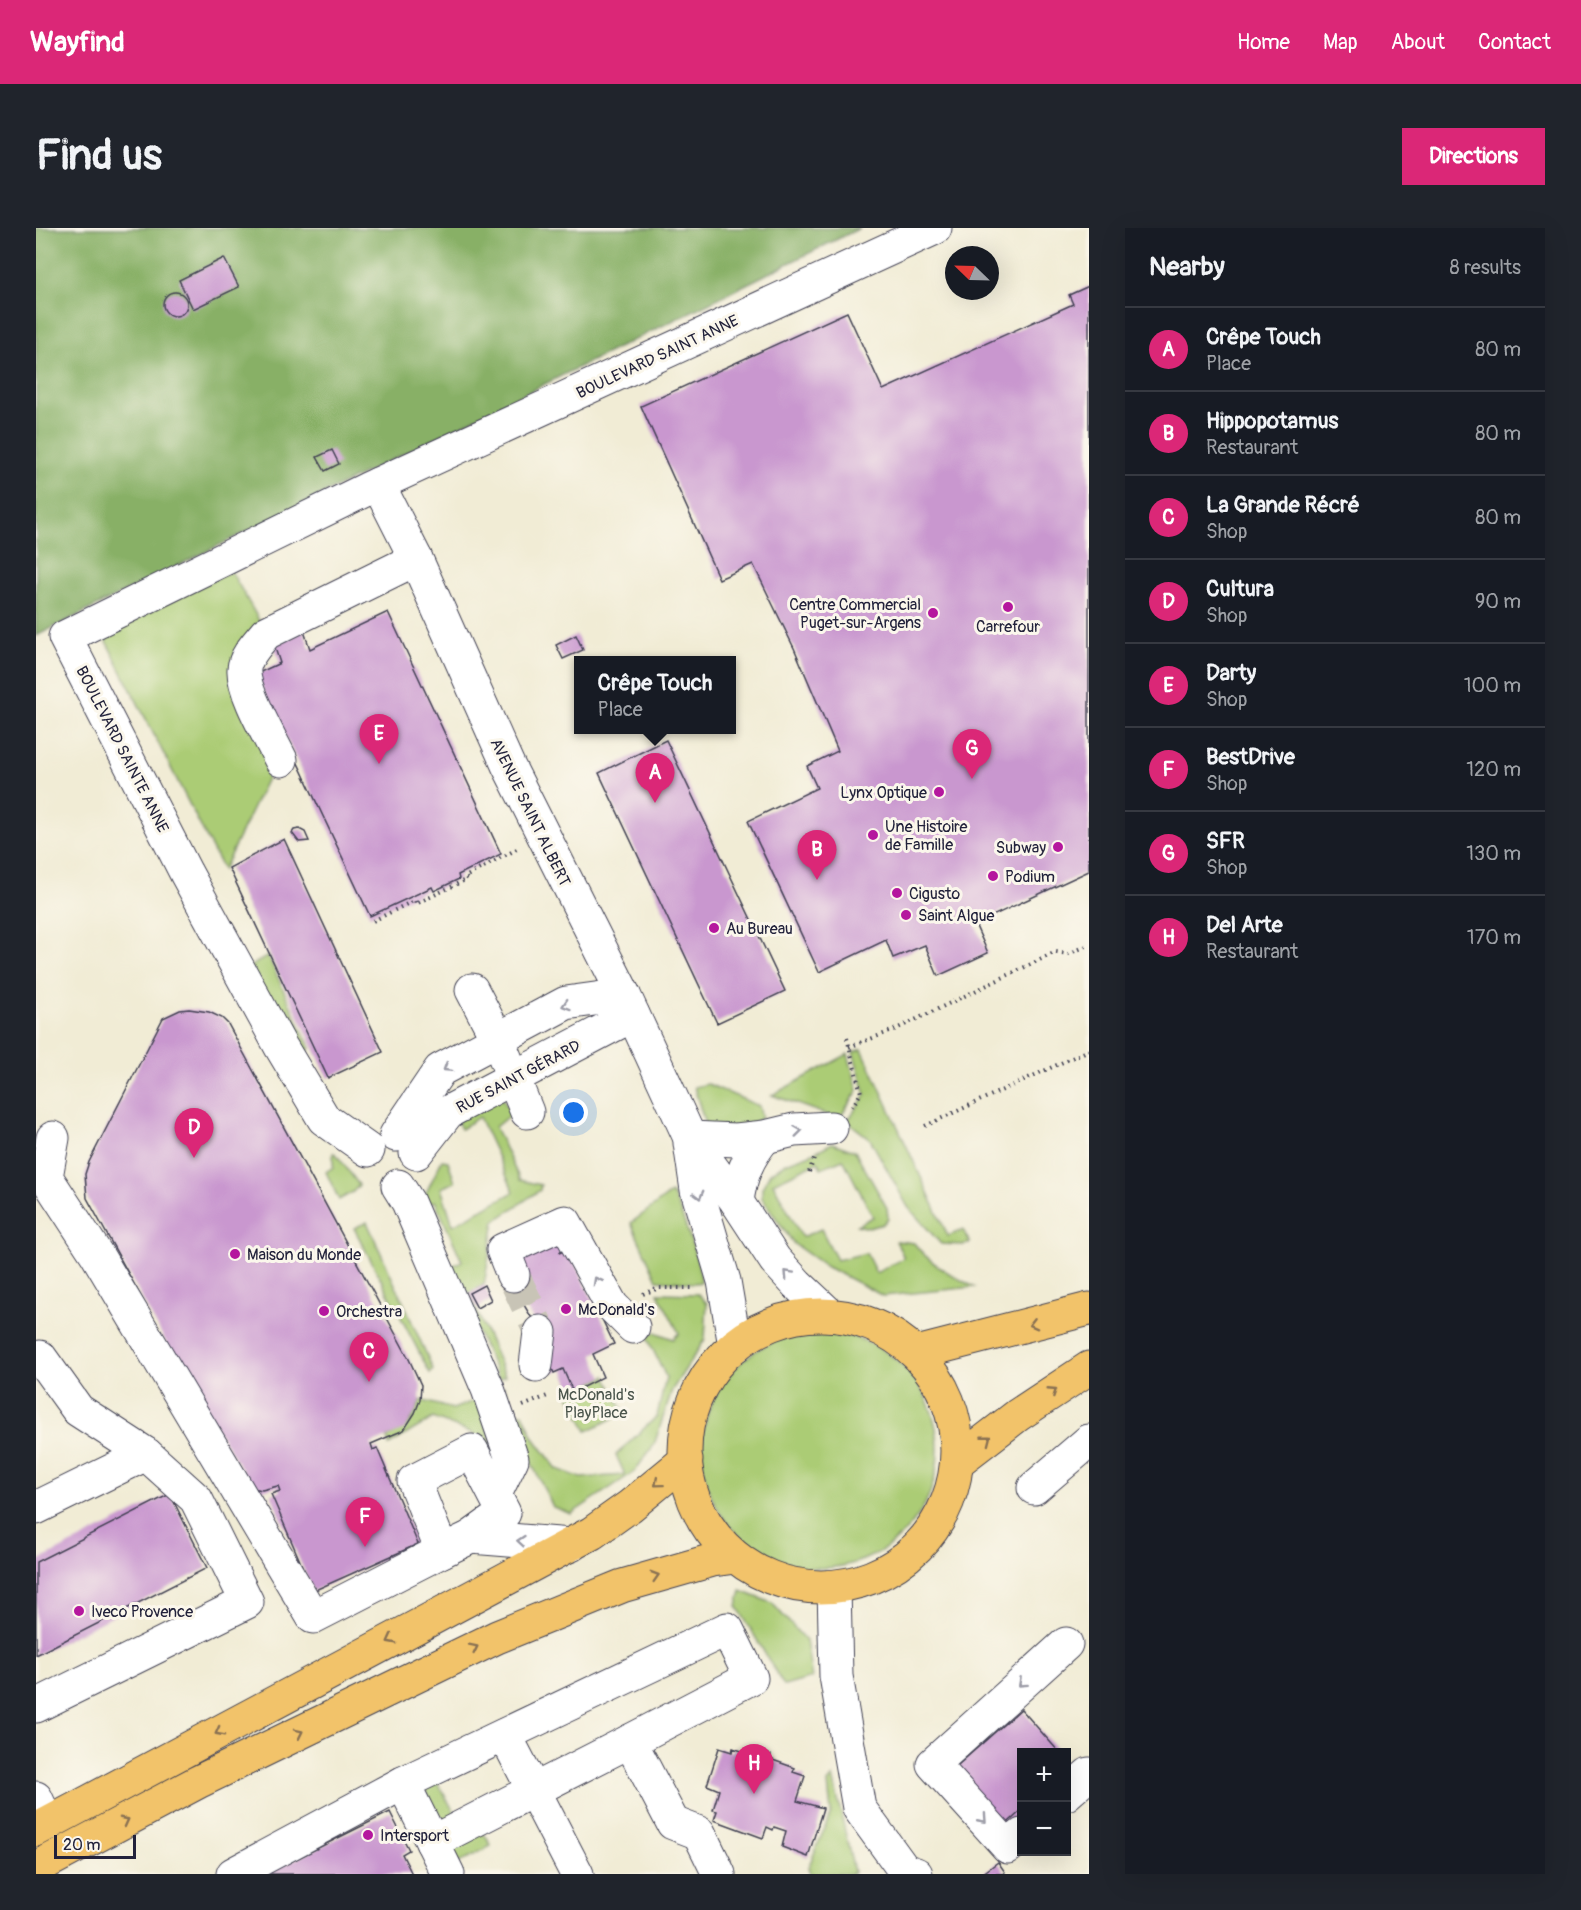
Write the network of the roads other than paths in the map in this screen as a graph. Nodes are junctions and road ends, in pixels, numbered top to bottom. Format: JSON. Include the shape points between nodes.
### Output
{"nodes":[{"id":1,"x":935,"y":228,"type":"edge"},
{"id":2,"x":378,"y":484,"type":"junction"},
{"id":3,"x":416,"y":559,"type":"junction"},
{"id":4,"x":281,"y":760,"type":"dead end"},
{"id":5,"x":472,"y":990,"type":"dead end"},
{"id":6,"x":628,"y":1005,"type":"junction"},
{"id":7,"x":498,"y":1040,"type":"junction"},
{"id":8,"x":514,"y":1078,"type":"junction"},
{"id":9,"x":527,"y":1112,"type":"dead end"},
{"id":10,"x":831,"y":1128,"type":"dead end"},
{"id":11,"x":765,"y":1137,"type":"junction"},
{"id":12,"x":53,"y":1138,"type":"dead end"},
{"id":13,"x":690,"y":1138,"type":"junction"},
{"id":14,"x":406,"y":1144,"type":"junction"},
{"id":15,"x":368,"y":1150,"type":"junction"},
{"id":16,"x":398,"y":1186,"type":"junction"},
{"id":17,"x":737,"y":1202,"type":"junction"},
{"id":18,"x":513,"y":1275,"type":"tunnel mouth"},
{"id":19,"x":1089,"y":1309,"type":"edge"},
{"id":20,"x":830,"y":1315,"type":"junction"},
{"id":21,"x":622,"y":1317,"type":"road end"},
{"id":22,"x":540,"y":1332,"type":"tunnel mouth"},
{"id":23,"x":735,"y":1346,"type":"junction"},
{"id":24,"x":917,"y":1353,"type":"junction"},
{"id":25,"x":36,"y":1360,"type":"edge"},
{"id":26,"x":536,"y":1365,"type":"dead end"},
{"id":27,"x":1089,"y":1368,"type":"edge"},
{"id":28,"x":1089,"y":1441,"type":"edge"},
{"id":29,"x":146,"y":1454,"type":"junction"},
{"id":30,"x":686,"y":1460,"type":"junction"},
{"id":31,"x":957,"y":1462,"type":"junction"},
{"id":32,"x":1034,"y":1488,"type":"dead end"},
{"id":33,"x":495,"y":1494,"type":"junction"},
{"id":34,"x":36,"y":1508,"type":"edge"},
{"id":35,"x":471,"y":1537,"type":"junction"},
{"id":36,"x":571,"y":1545,"type":"junction"},
{"id":37,"x":442,"y":1551,"type":"junction"},
{"id":38,"x":735,"y":1557,"type":"junction"},
{"id":39,"x":834,"y":1587,"type":"junction"},
{"id":40,"x":1066,"y":1644,"type":"dead end"},
{"id":41,"x":36,"y":1706,"type":"edge"},
{"id":42,"x":505,"y":1735,"type":"junction"},
{"id":43,"x":630,"y":1741,"type":"junction"},
{"id":44,"x":1089,"y":1774,"type":"edge"},
{"id":45,"x":403,"y":1783,"type":"junction"},
{"id":46,"x":534,"y":1790,"type":"junction"},
{"id":47,"x":1071,"y":1790,"type":"edge"},
{"id":48,"x":40,"y":1817,"type":"edge"},
{"id":49,"x":1017,"y":1839,"type":"edge"},
{"id":50,"x":432,"y":1842,"type":"junction"},
{"id":51,"x":36,"y":1868,"type":"edge"},
{"id":52,"x":906,"y":1873,"type":"edge"},
{"id":53,"x":233,"y":1874,"type":"edge"},
{"id":54,"x":448,"y":1874,"type":"edge"},
{"id":55,"x":577,"y":1874,"type":"edge"},
{"id":56,"x":719,"y":1874,"type":"edge"}],
"edges":[{"from":1,"to":2,"type":"lane","name":"BOULEVARD SAINT ANNE"},
{"from":2,"to":3,"type":"lane","name":"AVENUE SAINT ALBERT"},
{"from":2,"to":15,"type":"lane","name":"BOULEVARD SAINTE ANNE","via":[[65,637],[186,873],[287,1058],[324,1119]]},
{"from":3,"to":4,"type":"lane","via":[[266,633],[250,654],[244,668],[245,685]]},
{"from":3,"to":6,"type":"lane","name":"AVENUE SAINT ALBERT","via":[[508,765]]},
{"from":5,"to":7,"type":"lane"},
{"from":6,"to":7,"type":"lane","one_way":true,"via":[[566,1003]]},
{"from":6,"to":8,"type":"lane","name":"RUE SAINT GÉRARD"},
{"from":6,"to":13,"type":"lane","name":"AVENUE SAINT ALBERT"},
{"from":7,"to":8,"type":"lane"},
{"from":7,"to":14,"type":"lane","one_way":true,"via":[[440,1070]]},
{"from":8,"to":9,"type":"lane"},
{"from":8,"to":14,"type":"lane","name":"RUE SAINT GÉRARD","via":[[448,1113]]},
{"from":11,"to":10,"type":"lane","one_way":true},
{"from":11,"to":13,"type":"lane"},
{"from":11,"to":17,"type":"lane","via":[[749,1158],[739,1183]]},
{"from":12,"to":37,"type":"lane","via":[[46,1176],[313,1617]]},
{"from":13,"to":17,"type":"lane","name":"AVENUE SAINT ALBERT"},
{"from":13,"to":23,"type":"lane","name":"AVENUE SAINT ALBERT","one_way":true,"via":[[697,1190],[724,1281]]},
{"from":14,"to":15,"type":"lane","via":[[388,1135]]},
{"from":14,"to":16,"type":"lane","via":[[416,1170]]},
{"from":15,"to":16,"type":"lane","via":[[366,1166],[374,1180]]},
{"from":16,"to":33,"type":"lane","via":[[488,1389],[512,1459]]},
{"from":20,"to":17,"type":"lane","name":"AVENUE SAINT ALBERT","one_way":true,"via":[[786,1273]]},
{"from":21,"to":18,"type":"lane","one_way":true,"via":[[565,1222],[503,1250]]},
{"from":19,"to":24,"type":"main road","one_way":true},
{"from":20,"to":23,"type":"main road","via":[[780,1321]]},
{"from":20,"to":24,"type":"main road","via":[[877,1326]]},
{"from":22,"to":26,"type":"lane"},
{"from":23,"to":30,"type":"main road","via":[[719,1361],[697,1397],[689,1418]]},
{"from":24,"to":31,"type":"main road","via":[[936,1377],[949,1403],[956,1432]]},
{"from":25,"to":29,"type":"lane","via":[[40,1358],[78,1410]]},
{"from":31,"to":27,"type":"main road","one_way":true},
{"from":28,"to":32,"type":"lane"},
{"from":29,"to":34,"type":"lane"},
{"from":29,"to":41,"type":"lane","via":[[196,1499],[247,1602]]},
{"from":30,"to":36,"type":"main road","one_way":true,"via":[[630,1506]]},
{"from":30,"to":38,"type":"main road","via":[[696,1504],[719,1541]]},
{"from":31,"to":39,"type":"main road","via":[[949,1500],[924,1540],[903,1560],[870,1578]]},
{"from":33,"to":35,"type":"lane","via":[[504,1513]]},
{"from":33,"to":37,"type":"lane","via":[[472,1451],[414,1481]]},
{"from":36,"to":35,"type":"lane","one_way":true},
{"from":35,"to":37,"type":"lane"},
{"from":36,"to":48,"type":"main road","one_way":true},
{"from":38,"to":39,"type":"main road","via":[[791,1584]]},
{"from":51,"to":38,"type":"main road","one_way":true,"via":[[198,1782],[497,1637],[622,1586]]},
{"from":39,"to":52,"type":"lane","via":[[836,1676],[859,1808]]},
{"from":40,"to":49,"type":"lane","one_way":true,"via":[[933,1764],[1008,1847]]},
{"from":42,"to":43,"type":"lane","via":[[727,1629],[751,1678]]},
{"from":42,"to":45,"type":"lane"},
{"from":42,"to":46,"type":"lane"},
{"from":43,"to":46,"type":"lane"},
{"from":43,"to":56,"type":"lane","via":[[673,1823],[699,1833]]},
{"from":44,"to":47,"type":"lane"},
{"from":45,"to":50,"type":"lane"},
{"from":45,"to":53,"type":"lane"},
{"from":46,"to":50,"type":"lane"},
{"from":46,"to":55,"type":"lane"},
{"from":50,"to":54,"type":"lane"}]}
